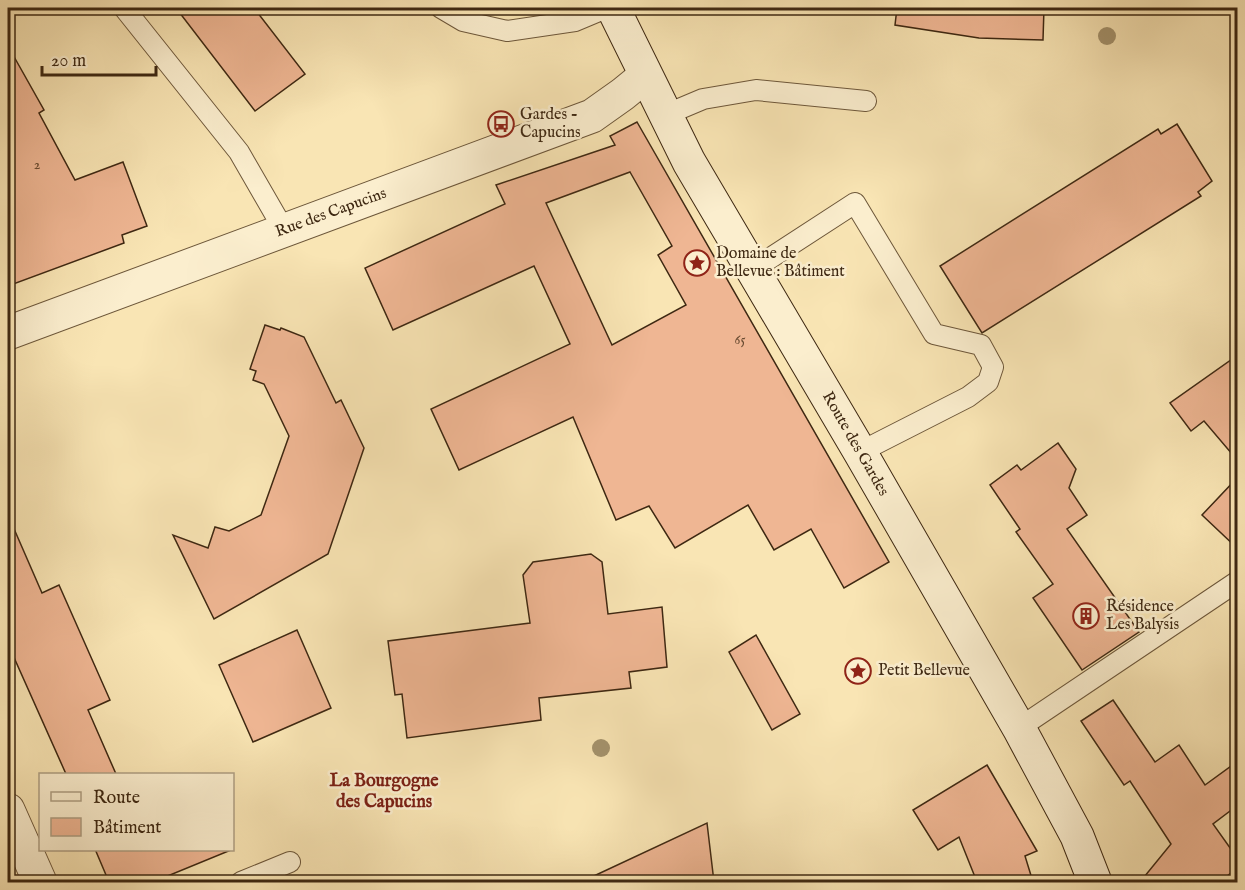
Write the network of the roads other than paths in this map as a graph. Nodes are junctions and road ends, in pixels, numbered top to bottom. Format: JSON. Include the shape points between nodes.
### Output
{"nodes":[{"id":1,"x":124,"y":8,"type":"edge"},
{"id":2,"x":441,"y":8,"type":"edge"},
{"id":3,"x":606,"y":8,"type":"edge"},
{"id":4,"x":613,"y":8,"type":"edge"},
{"id":5,"x":645,"y":76,"type":"junction"},
{"id":6,"x":866,"y":101,"type":"dead end"},
{"id":7,"x":665,"y":115,"type":"junction"},
{"id":8,"x":284,"y":230,"type":"junction"},
{"id":9,"x":752,"y":270,"type":"junction"},
{"id":10,"x":8,"y":333,"type":"edge"},
{"id":11,"x":860,"y":452,"type":"junction"},
{"id":12,"x":1238,"y":581,"type":"edge"},
{"id":13,"x":1019,"y":728,"type":"junction"},
{"id":14,"x":8,"y":810,"type":"edge"},
{"id":15,"x":290,"y":862,"type":"dead end"},
{"id":16,"x":40,"y":882,"type":"edge"},
{"id":17,"x":241,"y":882,"type":"edge"},
{"id":18,"x":1095,"y":882,"type":"edge"}],
"edges":[{"from":1,"to":8,"type":"lane","via":[[239,152]]},
{"from":2,"to":3,"type":"lane","via":[[463,21],[507,31],[575,21]]},
{"from":4,"to":5,"type":"main road","name":"Route des Gardes"},
{"from":5,"to":7,"type":"main road","name":"Route des Gardes"},
{"from":5,"to":8,"type":"main road","name":"Rue des Capucins","via":[[592,116]]},
{"from":6,"to":7,"type":"lane","via":[[756,90],[703,99]]},
{"from":7,"to":9,"type":"main road","name":"Route des Gardes"},
{"from":8,"to":10,"type":"main road","name":"Rue des Capucins"},
{"from":9,"to":11,"type":"main road","name":"Route des Gardes"},
{"from":9,"to":11,"type":"lane","via":[[855,203],[934,334],[981,345],[993,367],[988,382],[968,397]]},
{"from":11,"to":13,"type":"main road","name":"Route des Gardes"},
{"from":12,"to":13,"type":"lane"},
{"from":13,"to":18,"type":"main road","name":"Route des Gardes","via":[[1077,836]]},
{"from":14,"to":16,"type":"main road"},
{"from":15,"to":17,"type":"lane"}]}
